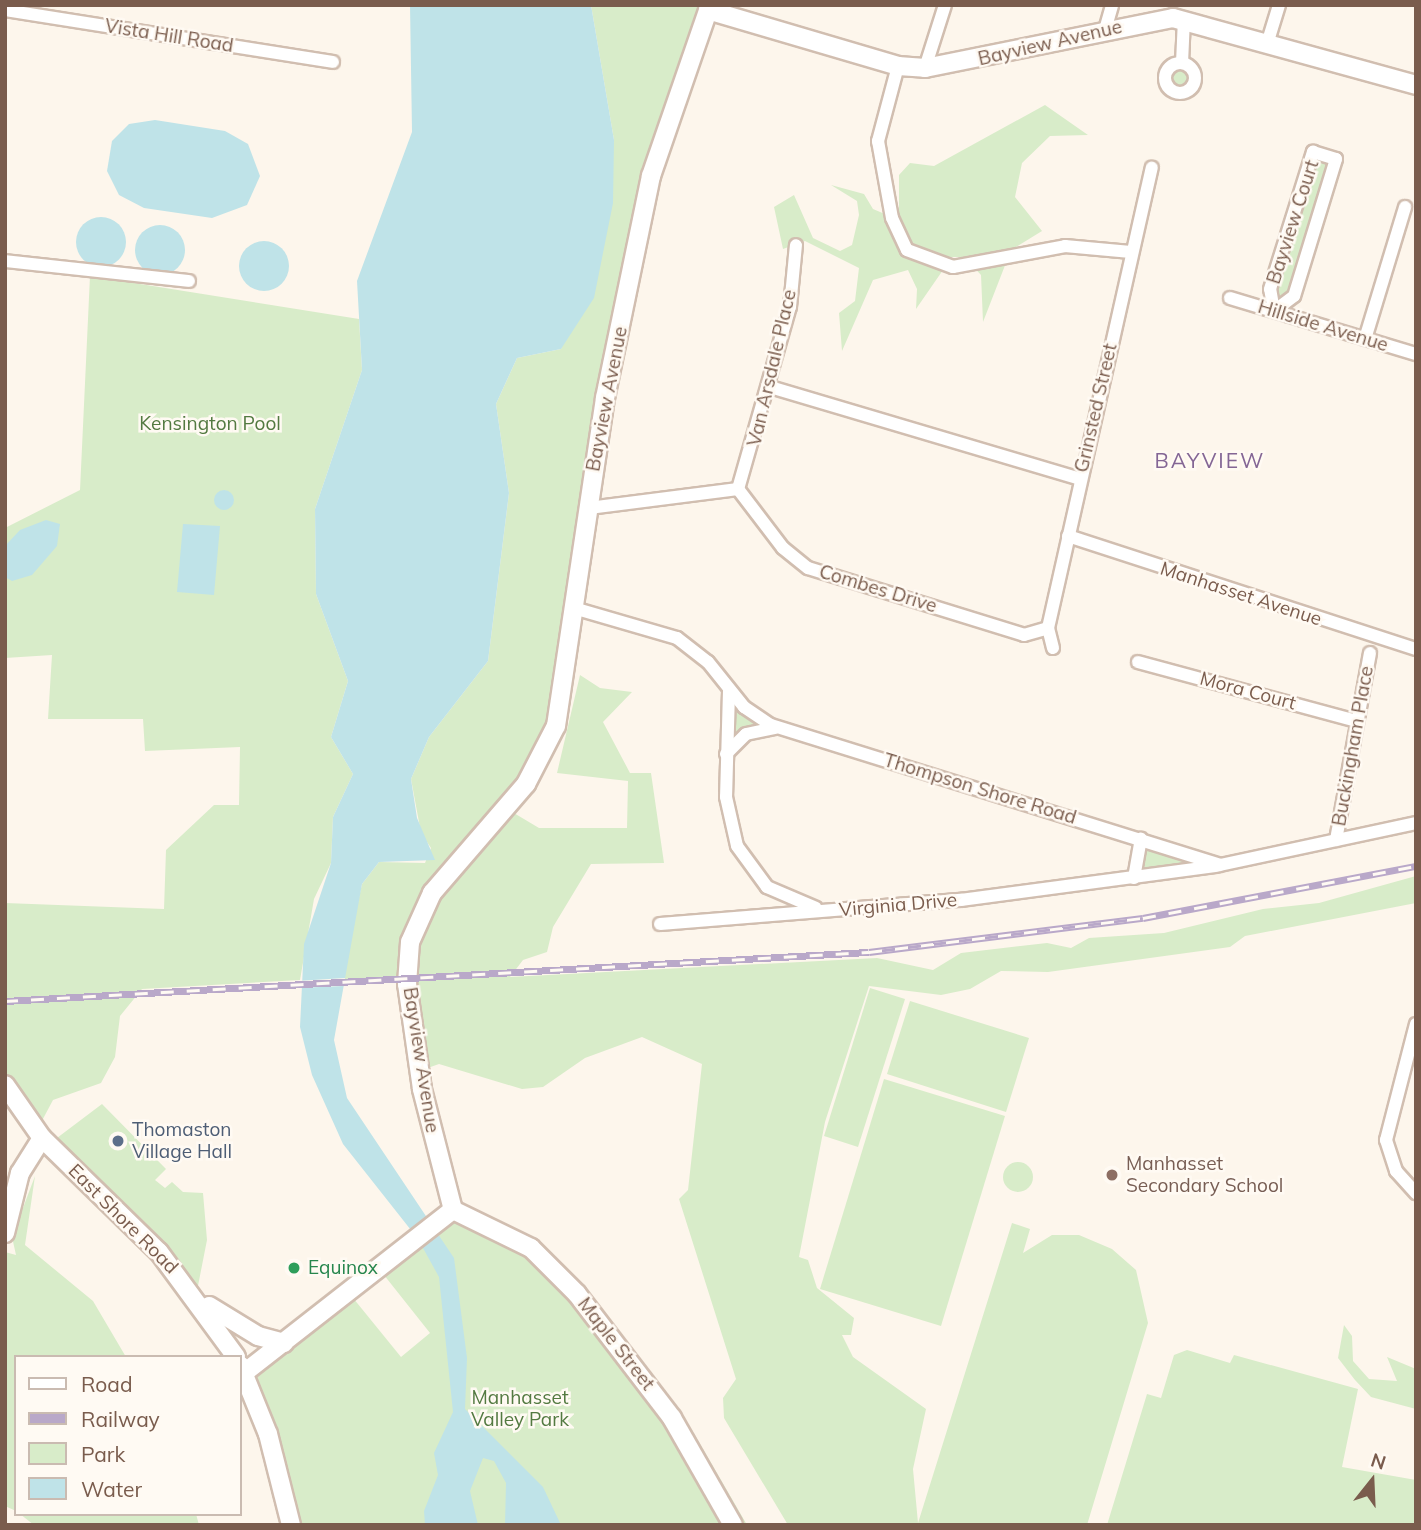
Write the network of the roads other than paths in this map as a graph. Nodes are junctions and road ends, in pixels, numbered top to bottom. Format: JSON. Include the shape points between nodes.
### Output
{"nodes":[{"id":1,"x":945,"y":5,"type":"edge"},
{"id":2,"x":1112,"y":5,"type":"edge"},
{"id":3,"x":1279,"y":5,"type":"edge"},
{"id":4,"x":709,"y":8,"type":"edge"},
{"id":5,"x":5,"y":10,"type":"edge"},
{"id":6,"x":1184,"y":19,"type":"junction"},
{"id":7,"x":1105,"y":30,"type":"junction"},
{"id":8,"x":1268,"y":41,"type":"junction"},
{"id":9,"x":333,"y":62,"type":"dead end"},
{"id":10,"x":1182,"y":63,"type":"dead end"},
{"id":11,"x":898,"y":66,"type":"junction"},
{"id":12,"x":925,"y":68,"type":"junction"},
{"id":13,"x":1416,"y":85,"type":"edge"},
{"id":14,"x":1152,"y":168,"type":"dead end"},
{"id":15,"x":1405,"y":207,"type":"dead end"},
{"id":16,"x":796,"y":245,"type":"dead end"},
{"id":17,"x":1131,"y":252,"type":"junction"},
{"id":18,"x":5,"y":261,"type":"edge"},
{"id":19,"x":189,"y":281,"type":"dead end"},
{"id":20,"x":1230,"y":298,"type":"dead end"},
{"id":21,"x":1274,"y":311,"type":"junction"},
{"id":22,"x":1365,"y":339,"type":"junction"},
{"id":23,"x":1416,"y":354,"type":"edge"},
{"id":24,"x":770,"y":387,"type":"junction"},
{"id":25,"x":1080,"y":479,"type":"junction"},
{"id":26,"x":738,"y":489,"type":"junction"},
{"id":27,"x":589,"y":508,"type":"junction"},
{"id":28,"x":1068,"y":536,"type":"junction"},
{"id":29,"x":578,"y":610,"type":"junction"},
{"id":30,"x":1048,"y":628,"type":"junction"},
{"id":31,"x":1053,"y":648,"type":"dead end"},
{"id":32,"x":1416,"y":649,"type":"edge"},
{"id":33,"x":1370,"y":653,"type":"dead end"},
{"id":34,"x":1138,"y":662,"type":"dead end"},
{"id":35,"x":729,"y":691,"type":"junction"},
{"id":36,"x":1357,"y":721,"type":"junction"},
{"id":37,"x":780,"y":728,"type":"junction"},
{"id":38,"x":726,"y":754,"type":"junction"},
{"id":39,"x":1416,"y":823,"type":"edge"},
{"id":40,"x":1141,"y":839,"type":"junction"},
{"id":41,"x":1336,"y":840,"type":"junction"},
{"id":42,"x":1220,"y":865,"type":"junction"},
{"id":43,"x":1134,"y":877,"type":"junction"},
{"id":44,"x":843,"y":910,"type":"junction"},
{"id":45,"x":660,"y":924,"type":"dead end"},
{"id":46,"x":1416,"y":1024,"type":"edge"},
{"id":47,"x":5,"y":1085,"type":"edge"},
{"id":48,"x":42,"y":1138,"type":"junction"},
{"id":49,"x":1416,"y":1193,"type":"edge"},
{"id":50,"x":453,"y":1210,"type":"junction"},
{"id":51,"x":5,"y":1233,"type":"edge"},
{"id":52,"x":196,"y":1296,"type":"junction"},
{"id":53,"x":284,"y":1343,"type":"junction"},
{"id":54,"x":269,"y":1354,"type":"junction"},
{"id":55,"x":234,"y":1355,"type":"edge"},
{"id":56,"x":242,"y":1364,"type":"edge"},
{"id":57,"x":242,"y":1369,"type":"edge"},
{"id":58,"x":260,"y":1409,"type":"junction"},
{"id":59,"x":292,"y":1525,"type":"edge"},
{"id":60,"x":733,"y":1525,"type":"edge"}],
"edges":[{"from":1,"to":12,"type":"street"},
{"from":2,"to":7,"type":"street"},
{"from":3,"to":8,"type":"street"},
{"from":4,"to":11,"type":"street","name":"Bayview Avenue"},
{"from":4,"to":27,"type":"street","name":"Bayview Avenue","via":[[651,176],[605,398]]},
{"from":5,"to":9,"type":"street","name":"Vista Hill Road"},
{"from":6,"to":7,"type":"street","name":"Bayview Avenue"},
{"from":6,"to":8,"type":"street","name":"Bayview Avenue"},
{"from":6,"to":10,"type":"street"},
{"from":7,"to":12,"type":"street","name":"Bayview Avenue"},
{"from":8,"to":13,"type":"street","name":"Bayview Avenue"},
{"from":11,"to":12,"type":"street","name":"Bayview Avenue"},
{"from":11,"to":17,"type":"street","via":[[878,141],[892,218],[907,250],[953,267],[1065,246]]},
{"from":14,"to":17,"type":"street","name":"Grinsted Street"},
{"from":15,"to":22,"type":"street"},
{"from":16,"to":24,"type":"street","name":"Van Arsdale Place","via":[[790,307]]},
{"from":17,"to":25,"type":"street","name":"Grinsted Street"},
{"from":18,"to":19,"type":"street"},
{"from":20,"to":21,"type":"street","name":"Hillside Avenue"},
{"from":21,"to":21,"type":"street","name":"Bayview Court","via":[[1294,296],[1336,159],[1313,152],[1270,289]]},
{"from":21,"to":22,"type":"street","name":"Hillside Avenue"},
{"from":22,"to":23,"type":"street","name":"Hillside Avenue"},
{"from":24,"to":25,"type":"street"},
{"from":24,"to":26,"type":"street","name":"Van Arsdale Place"},
{"from":25,"to":28,"type":"street","name":"Grinsted Street"},
{"from":26,"to":27,"type":"street"},
{"from":26,"to":30,"type":"street","name":"Combes Drive","via":[[783,548],[808,568],[1024,635]]},
{"from":27,"to":29,"type":"street","name":"Bayview Avenue"},
{"from":28,"to":30,"type":"street","name":"Grinsted Street"},
{"from":28,"to":32,"type":"street","name":"Manhasset Avenue"},
{"from":29,"to":35,"type":"street","name":"Thompson Shore Road","via":[[677,638],[708,662]]},
{"from":29,"to":50,"type":"street","name":"Bayview Avenue","via":[[564,699],[541,759],[506,810],[432,893],[410,942],[407,984],[422,1089]]},
{"from":30,"to":31,"type":"street","name":"Grinsted Street"},
{"from":33,"to":36,"type":"street","name":"Buckingham Place"},
{"from":34,"to":36,"type":"street","name":"Mora Court"},
{"from":35,"to":37,"type":"street","name":"Thompson Shore Road"},
{"from":35,"to":38,"type":"street"},
{"from":36,"to":41,"type":"street","name":"Buckingham Place"},
{"from":37,"to":38,"type":"street","via":[[746,734]]},
{"from":37,"to":40,"type":"street","name":"Thompson Shore Road"},
{"from":38,"to":44,"type":"street","via":[[728,822],[751,870],[783,899]]},
{"from":39,"to":41,"type":"street"},
{"from":40,"to":42,"type":"street","name":"Thompson Shore Road"},
{"from":40,"to":43,"type":"street"},
{"from":41,"to":42,"type":"street"},
{"from":42,"to":43,"type":"street","name":"Virginia Drive"},
{"from":43,"to":44,"type":"street","name":"Virginia Drive"},
{"from":44,"to":45,"type":"street","name":"Virginia Drive"},
{"from":46,"to":49,"type":"street","via":[[1386,1140],[1396,1171]]},
{"from":47,"to":48,"type":"street","name":"East Shore Road"},
{"from":48,"to":51,"type":"street","via":[[20,1173]]},
{"from":48,"to":52,"type":"street","name":"East Shore Road"},
{"from":50,"to":53,"type":"street"},
{"from":50,"to":60,"type":"street","name":"Maple Street","via":[[525,1245],[577,1294],[665,1408]]},
{"from":52,"to":53,"type":"street","via":[[258,1336]]},
{"from":52,"to":55,"type":"street","name":"East Shore Road"},
{"from":53,"to":54,"type":"street"},
{"from":54,"to":56,"type":"street"},
{"from":54,"to":58,"type":"street"},
{"from":57,"to":58,"type":"street","name":"East Shore Road"},
{"from":58,"to":59,"type":"street","name":"East Shore Road"}]}
